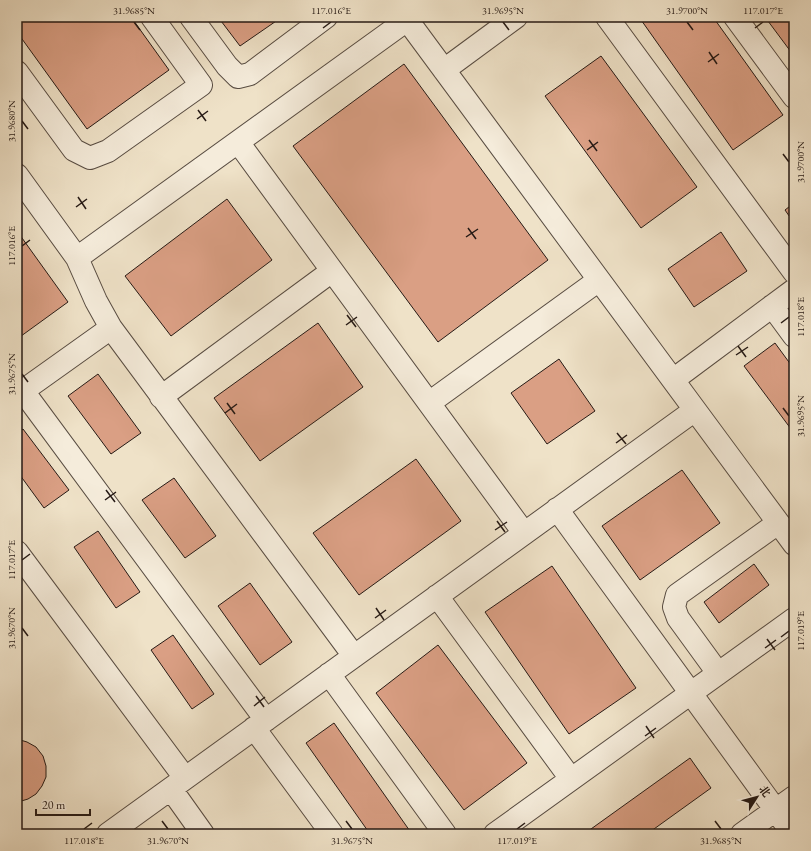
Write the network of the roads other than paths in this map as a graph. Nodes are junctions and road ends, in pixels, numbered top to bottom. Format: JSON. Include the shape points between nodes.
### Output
{"nodes":[{"id":1,"x":152,"y":17,"type":"edge"},
{"id":2,"x":190,"y":17,"type":"edge"},
{"id":3,"x":326,"y":17,"type":"edge"},
{"id":4,"x":516,"y":17,"type":"edge"},
{"id":5,"x":607,"y":17,"type":"edge"},
{"id":6,"x":735,"y":17,"type":"edge"},
{"id":7,"x":406,"y":18,"type":"edge"},
{"id":8,"x":227,"y":66,"type":"junction"},
{"id":9,"x":444,"y":70,"type":"junction"},
{"id":10,"x":17,"y":72,"type":"edge"},
{"id":11,"x":201,"y":85,"type":"junction"},
{"id":12,"x":794,"y":97,"type":"edge"},
{"id":13,"x":238,"y":142,"type":"junction"},
{"id":14,"x":17,"y":175,"type":"edge"},
{"id":15,"x":77,"y":258,"type":"junction"},
{"id":16,"x":332,"y":271,"type":"junction"},
{"id":17,"x":794,"y":272,"type":"edge"},
{"id":18,"x":599,"y":280,"type":"junction"},
{"id":19,"x":794,"y":290,"type":"edge"},
{"id":20,"x":772,"y":306,"type":"junction"},
{"id":21,"x":110,"y":328,"type":"junction"},
{"id":22,"x":794,"y":336,"type":"edge"},
{"id":23,"x":673,"y":380,"type":"junction"},
{"id":24,"x":20,"y":393,"type":"edge"},
{"id":25,"x":161,"y":397,"type":"junction"},
{"id":26,"x":429,"y":404,"type":"junction"},
{"id":27,"x":695,"y":410,"type":"junction"},
{"id":28,"x":557,"y":509,"type":"junction"},
{"id":29,"x":778,"y":522,"type":"junction"},
{"id":30,"x":524,"y":533,"type":"junction"},
{"id":31,"x":794,"y":544,"type":"edge"},
{"id":32,"x":17,"y":552,"type":"edge"},
{"id":33,"x":437,"y":596,"type":"junction"},
{"id":34,"x":794,"y":619,"type":"edge"},
{"id":35,"x":354,"y":656,"type":"junction"},
{"id":36,"x":718,"y":673,"type":"junction"},
{"id":37,"x":330,"y":674,"type":"junction"},
{"id":38,"x":690,"y":693,"type":"junction"},
{"id":39,"x":260,"y":724,"type":"junction"},
{"id":40,"x":571,"y":779,"type":"junction"},
{"id":41,"x":178,"y":783,"type":"junction"},
{"id":42,"x":794,"y":796,"type":"edge"},
{"id":43,"x":775,"y":810,"type":"junction"},
{"id":44,"x":108,"y":834,"type":"edge"},
{"id":45,"x":203,"y":834,"type":"edge"},
{"id":46,"x":332,"y":834,"type":"edge"},
{"id":47,"x":445,"y":834,"type":"edge"},
{"id":48,"x":495,"y":834,"type":"edge"},
{"id":49,"x":742,"y":834,"type":"edge"},
{"id":50,"x":792,"y":834,"type":"edge"}],
"edges":[{"from":1,"to":11,"type":"lane"},
{"from":2,"to":8,"type":"lane"},
{"from":3,"to":8,"type":"lane","via":[[250,74],[238,77]]},
{"from":4,"to":9,"type":"lane"},
{"from":5,"to":17,"type":"lane"},
{"from":6,"to":12,"type":"lane"},
{"from":7,"to":9,"type":"lane"},
{"from":7,"to":13,"type":"lane"},
{"from":8,"to":11,"type":"lane"},
{"from":9,"to":18,"type":"lane"},
{"from":10,"to":11,"type":"lane","via":[[74,150],[90,158],[108,151]]},
{"from":13,"to":15,"type":"lane"},
{"from":13,"to":16,"type":"lane"},
{"from":14,"to":15,"type":"lane"},
{"from":15,"to":21,"type":"lane"},
{"from":16,"to":25,"type":"lane"},
{"from":16,"to":26,"type":"lane"},
{"from":18,"to":23,"type":"lane"},
{"from":18,"to":26,"type":"lane"},
{"from":19,"to":20,"type":"lane"},
{"from":20,"to":22,"type":"lane"},
{"from":20,"to":23,"type":"lane"},
{"from":21,"to":24,"type":"lane"},
{"from":21,"to":25,"type":"lane"},
{"from":23,"to":27,"type":"lane"},
{"from":24,"to":39,"type":"lane"},
{"from":25,"to":35,"type":"lane"},
{"from":26,"to":30,"type":"lane"},
{"from":27,"to":28,"type":"lane"},
{"from":27,"to":29,"type":"lane"},
{"from":28,"to":30,"type":"lane"},
{"from":28,"to":38,"type":"lane"},
{"from":29,"to":31,"type":"lane"},
{"from":29,"to":36,"type":"lane","via":[[677,595],[674,607],[678,618]]},
{"from":30,"to":33,"type":"lane"},
{"from":32,"to":41,"type":"lane"},
{"from":33,"to":35,"type":"lane"},
{"from":33,"to":40,"type":"lane"},
{"from":34,"to":36,"type":"lane"},
{"from":35,"to":37,"type":"lane"},
{"from":36,"to":38,"type":"lane"},
{"from":37,"to":39,"type":"lane"},
{"from":37,"to":47,"type":"lane"},
{"from":38,"to":40,"type":"lane"},
{"from":38,"to":43,"type":"lane"},
{"from":39,"to":41,"type":"lane"},
{"from":39,"to":46,"type":"lane"},
{"from":40,"to":48,"type":"lane"},
{"from":41,"to":44,"type":"lane"},
{"from":41,"to":45,"type":"lane"},
{"from":42,"to":43,"type":"lane"},
{"from":43,"to":49,"type":"lane"},
{"from":43,"to":50,"type":"lane"}]}
